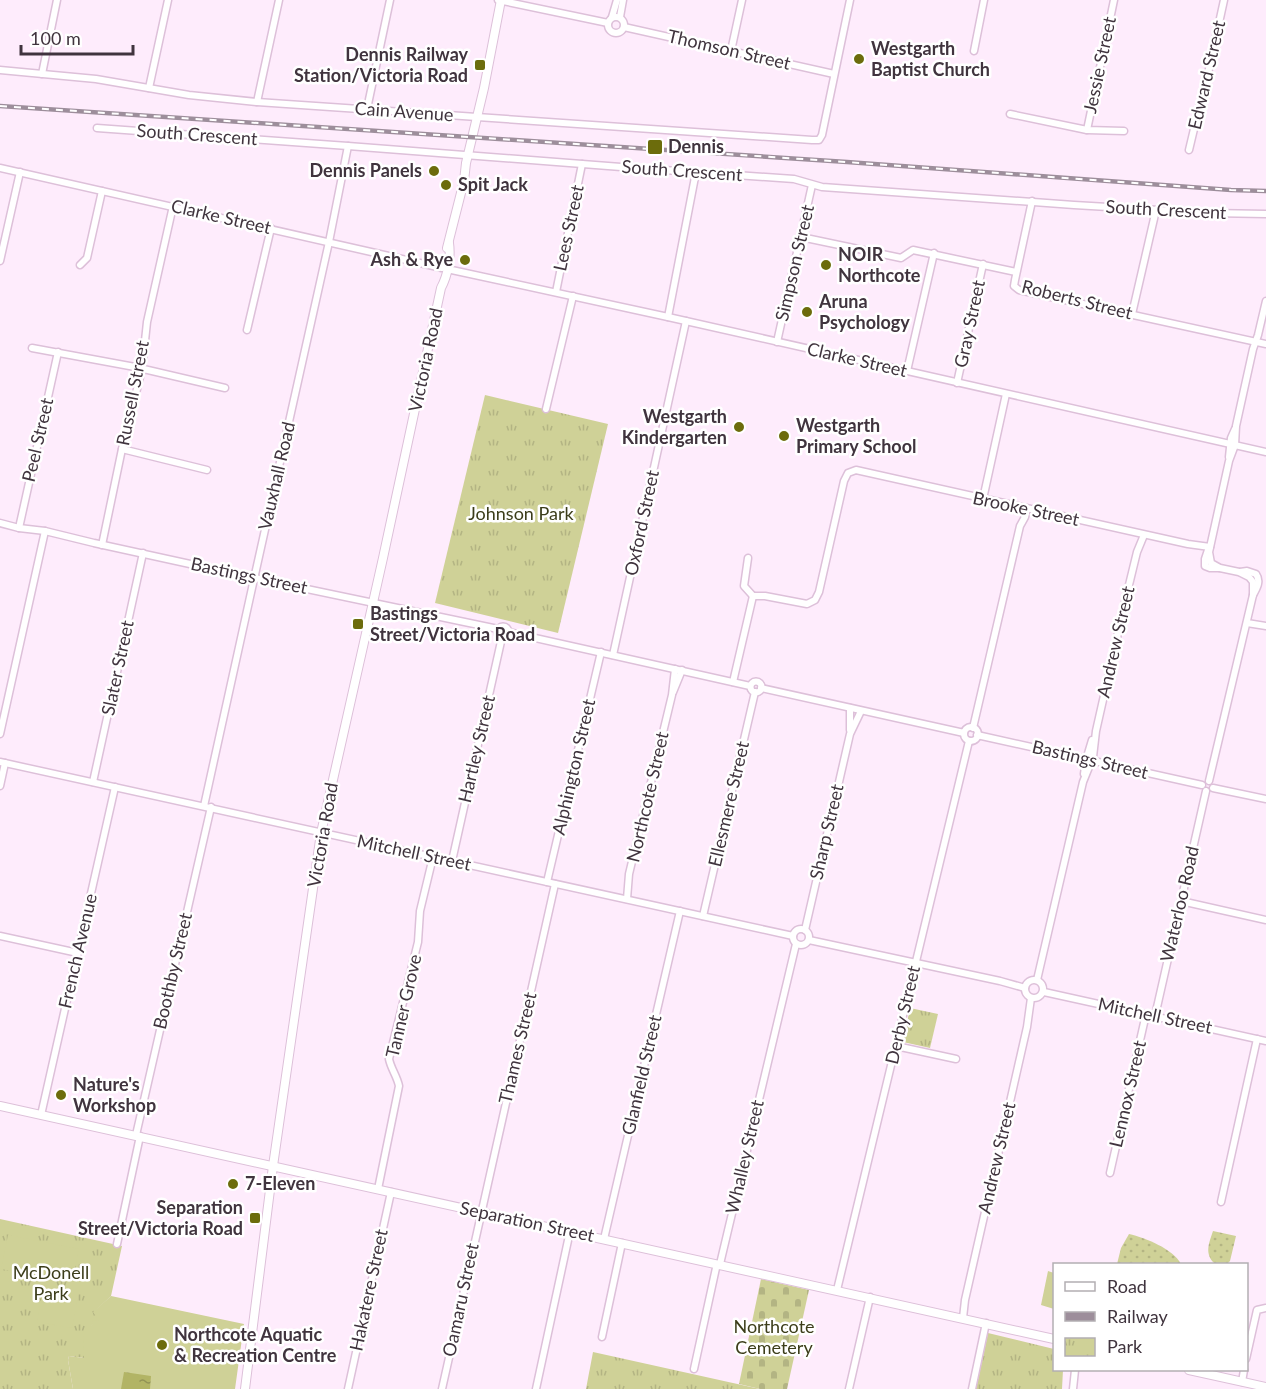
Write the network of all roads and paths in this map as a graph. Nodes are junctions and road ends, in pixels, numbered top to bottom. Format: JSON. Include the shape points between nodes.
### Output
{"nodes":[{"id":1,"x":57,"y":0,"type":"edge"},
{"id":2,"x":168,"y":0,"type":"edge"},
{"id":3,"x":279,"y":0,"type":"edge"},
{"id":4,"x":390,"y":0,"type":"edge"},
{"id":5,"x":500,"y":0,"type":"edge"},
{"id":6,"x":617,"y":0,"type":"edge"},
{"id":7,"x":623,"y":0,"type":"edge"},
{"id":8,"x":742,"y":0,"type":"edge"},
{"id":9,"x":850,"y":0,"type":"edge"},
{"id":10,"x":984,"y":0,"type":"edge"},
{"id":11,"x":1114,"y":0,"type":"edge"},
{"id":12,"x":1224,"y":0,"type":"edge"},
{"id":13,"x":620,"y":17,"type":"junction"},
{"id":14,"x":610,"y":20,"type":"junction"},
{"id":15,"x":624,"y":27,"type":"junction"},
{"id":16,"x":731,"y":51,"type":"junction"},
{"id":17,"x":974,"y":51,"type":"dead end"},
{"id":18,"x":0,"y":70,"type":"edge"},
{"id":19,"x":42,"y":74,"type":"junction"},
{"id":20,"x":834,"y":75,"type":"junction"},
{"id":21,"x":149,"y":88,"type":"junction"},
{"id":22,"x":258,"y":102,"type":"junction"},
{"id":23,"x":367,"y":109,"type":"junction"},
{"id":24,"x":1010,"y":114,"type":"dead end"},
{"id":25,"x":476,"y":116,"type":"junction"},
{"id":26,"x":97,"y":129,"type":"dead end"},
{"id":27,"x":1087,"y":130,"type":"junction"},
{"id":28,"x":1124,"y":131,"type":"dead end"},
{"id":29,"x":348,"y":146,"type":"junction"},
{"id":30,"x":1189,"y":150,"type":"dead end"},
{"id":31,"x":468,"y":155,"type":"junction"},
{"id":32,"x":582,"y":164,"type":"junction"},
{"id":33,"x":0,"y":168,"type":"edge"},
{"id":34,"x":20,"y":172,"type":"junction"},
{"id":35,"x":696,"y":172,"type":"junction"},
{"id":36,"x":812,"y":185,"type":"junction"},
{"id":37,"x":102,"y":191,"type":"junction"},
{"id":38,"x":1032,"y":201,"type":"junction"},
{"id":39,"x":173,"y":206,"type":"junction"},
{"id":40,"x":1156,"y":210,"type":"junction"},
{"id":41,"x":1266,"y":214,"type":"edge"},
{"id":42,"x":271,"y":228,"type":"junction"},
{"id":43,"x":801,"y":237,"type":"junction"},
{"id":44,"x":329,"y":242,"type":"junction"},
{"id":45,"x":934,"y":254,"type":"junction"},
{"id":46,"x":0,"y":261,"type":"edge"},
{"id":47,"x":983,"y":264,"type":"junction"},
{"id":48,"x":80,"y":265,"type":"dead end"},
{"id":49,"x":445,"y":268,"type":"junction"},
{"id":50,"x":1016,"y":272,"type":"junction"},
{"id":51,"x":556,"y":292,"type":"junction"},
{"id":52,"x":573,"y":296,"type":"junction"},
{"id":53,"x":1266,"y":301,"type":"edge"},
{"id":54,"x":1132,"y":314,"type":"junction"},
{"id":55,"x":668,"y":317,"type":"junction"},
{"id":56,"x":686,"y":321,"type":"junction"},
{"id":57,"x":248,"y":330,"type":"dead end"},
{"id":58,"x":777,"y":342,"type":"junction"},
{"id":59,"x":1256,"y":342,"type":"junction"},
{"id":60,"x":1266,"y":344,"type":"edge"},
{"id":61,"x":32,"y":348,"type":"dead end"},
{"id":62,"x":58,"y":352,"type":"junction"},
{"id":63,"x":142,"y":369,"type":"junction"},
{"id":64,"x":907,"y":371,"type":"junction"},
{"id":65,"x":957,"y":383,"type":"junction"},
{"id":66,"x":225,"y":388,"type":"dead end"},
{"id":67,"x":1006,"y":394,"type":"junction"},
{"id":68,"x":546,"y":409,"type":"dead end"},
{"id":69,"x":1232,"y":445,"type":"junction"},
{"id":70,"x":122,"y":449,"type":"junction"},
{"id":71,"x":1266,"y":452,"type":"edge"},
{"id":72,"x":207,"y":470,"type":"dead end"},
{"id":73,"x":982,"y":499,"type":"junction"},
{"id":74,"x":1024,"y":509,"type":"junction"},
{"id":75,"x":0,"y":523,"type":"edge"},
{"id":76,"x":18,"y":528,"type":"junction"},
{"id":77,"x":45,"y":531,"type":"junction"},
{"id":78,"x":1141,"y":534,"type":"junction"},
{"id":79,"x":102,"y":545,"type":"junction"},
{"id":80,"x":1209,"y":550,"type":"junction"},
{"id":81,"x":143,"y":554,"type":"junction"},
{"id":82,"x":748,"y":558,"type":"dead end"},
{"id":83,"x":254,"y":578,"type":"junction"},
{"id":84,"x":753,"y":597,"type":"junction"},
{"id":85,"x":373,"y":603,"type":"junction"},
{"id":86,"x":1247,"y":621,"type":"junction"},
{"id":87,"x":1266,"y":625,"type":"edge"},
{"id":88,"x":498,"y":629,"type":"junction"},
{"id":89,"x":508,"y":632,"type":"junction"},
{"id":90,"x":502,"y":637,"type":"junction"},
{"id":91,"x":601,"y":652,"type":"junction"},
{"id":92,"x":613,"y":655,"type":"junction"},
{"id":93,"x":678,"y":670,"type":"junction"},
{"id":94,"x":733,"y":682,"type":"junction"},
{"id":95,"x":758,"y":690,"type":"junction"},
{"id":96,"x":850,"y":708,"type":"junction"},
{"id":97,"x":861,"y":711,"type":"junction"},
{"id":98,"x":973,"y":728,"type":"junction"},
{"id":99,"x":964,"y":733,"type":"junction"},
{"id":100,"x":0,"y":734,"type":"edge"},
{"id":101,"x":850,"y":734,"type":"junction"},
{"id":102,"x":977,"y":735,"type":"junction"},
{"id":103,"x":969,"y":741,"type":"junction"},
{"id":104,"x":1088,"y":760,"type":"junction"},
{"id":105,"x":2,"y":762,"type":"edge"},
{"id":106,"x":93,"y":782,"type":"junction"},
{"id":107,"x":0,"y":786,"type":"edge"},
{"id":108,"x":116,"y":787,"type":"junction"},
{"id":109,"x":1207,"y":788,"type":"junction"},
{"id":110,"x":1266,"y":799,"type":"edge"},
{"id":111,"x":208,"y":807,"type":"junction"},
{"id":112,"x":321,"y":833,"type":"junction"},
{"id":113,"x":433,"y":857,"type":"junction"},
{"id":114,"x":452,"y":861,"type":"junction"},
{"id":115,"x":547,"y":882,"type":"junction"},
{"id":116,"x":555,"y":884,"type":"junction"},
{"id":117,"x":627,"y":899,"type":"junction"},
{"id":118,"x":1181,"y":901,"type":"junction"},
{"id":119,"x":680,"y":911,"type":"junction"},
{"id":120,"x":703,"y":916,"type":"junction"},
{"id":121,"x":1266,"y":920,"type":"edge"},
{"id":122,"x":805,"y":930,"type":"junction"},
{"id":123,"x":0,"y":936,"type":"edge"},
{"id":124,"x":793,"y":936,"type":"junction"},
{"id":125,"x":809,"y":939,"type":"junction"},
{"id":126,"x":796,"y":944,"type":"junction"},
{"id":127,"x":78,"y":953,"type":"junction"},
{"id":128,"x":916,"y":963,"type":"junction"},
{"id":129,"x":1037,"y":980,"type":"junction"},
{"id":130,"x":1025,"y":988,"type":"junction"},
{"id":131,"x":1044,"y":992,"type":"junction"},
{"id":132,"x":1032,"y":999,"type":"junction"},
{"id":133,"x":1146,"y":1014,"type":"junction"},
{"id":134,"x":1155,"y":1016,"type":"junction"},
{"id":135,"x":1257,"y":1039,"type":"junction"},
{"id":136,"x":1266,"y":1041,"type":"edge"},
{"id":137,"x":896,"y":1046,"type":"junction"},
{"id":138,"x":956,"y":1059,"type":"dead end"},
{"id":139,"x":0,"y":1106,"type":"edge"},
{"id":140,"x":41,"y":1115,"type":"junction"},
{"id":141,"x":138,"y":1136,"type":"junction"},
{"id":142,"x":273,"y":1166,"type":"junction"},
{"id":143,"x":1110,"y":1173,"type":"dead end"},
{"id":144,"x":378,"y":1189,"type":"junction"},
{"id":145,"x":391,"y":1192,"type":"junction"},
{"id":146,"x":1221,"y":1202,"type":"dead end"},
{"id":147,"x":481,"y":1212,"type":"junction"},
{"id":148,"x":570,"y":1231,"type":"junction"},
{"id":149,"x":604,"y":1239,"type":"junction"},
{"id":150,"x":622,"y":1243,"type":"junction"},
{"id":151,"x":117,"y":1244,"type":"dead end"},
{"id":152,"x":720,"y":1264,"type":"junction"},
{"id":153,"x":837,"y":1290,"type":"junction"},
{"id":154,"x":870,"y":1297,"type":"junction"},
{"id":155,"x":1266,"y":1308,"type":"edge"},
{"id":156,"x":963,"y":1318,"type":"junction"},
{"id":157,"x":986,"y":1323,"type":"junction"},
{"id":158,"x":602,"y":1337,"type":"dead end"},
{"id":159,"x":1053,"y":1339,"type":"edge"},
{"id":160,"x":1248,"y":1350,"type":"edge"},
{"id":161,"x":694,"y":1369,"type":"dead end"},
{"id":162,"x":1075,"y":1371,"type":"edge"},
{"id":163,"x":1193,"y":1371,"type":"edge"},
{"id":164,"x":1244,"y":1371,"type":"edge"},
{"id":165,"x":1242,"y":1382,"type":"junction"},
{"id":166,"x":1266,"y":1387,"type":"edge"},
{"id":167,"x":245,"y":1389,"type":"edge"},
{"id":168,"x":348,"y":1389,"type":"edge"},
{"id":169,"x":442,"y":1389,"type":"edge"},
{"id":170,"x":536,"y":1389,"type":"edge"},
{"id":171,"x":849,"y":1389,"type":"edge"},
{"id":172,"x":972,"y":1389,"type":"edge"},
{"id":173,"x":1073,"y":1389,"type":"edge"}],
"edges":[{"from":1,"to":19,"type":"street"},
{"from":2,"to":21,"type":"street"},
{"from":3,"to":22,"type":"street"},
{"from":4,"to":23,"type":"street"},
{"from":5,"to":14,"type":"street"},
{"from":5,"to":25,"type":"street","name":"Victoria Road"},
{"from":6,"to":14,"type":"street"},
{"from":7,"to":13,"type":"street"},
{"from":8,"to":16,"type":"street"},
{"from":9,"to":20,"type":"street"},
{"from":10,"to":17,"type":"street"},
{"from":11,"to":27,"type":"street","name":"Jessie Street"},
{"from":12,"to":30,"type":"street","name":"Edward Street"},
{"from":13,"to":14,"type":"street"},
{"from":13,"to":15,"type":"street"},
{"from":14,"to":15,"type":"street","via":[[610,31],[622,31]]},
{"from":15,"to":16,"type":"street","name":"Thomson Street"},
{"from":16,"to":20,"type":"street","name":"Thomson Street"},
{"from":18,"to":19,"type":"street","name":"Cain Avenue"},
{"from":19,"to":21,"type":"street","name":"Cain Avenue"},
{"from":20,"to":25,"type":"street","name":"Cain Avenue","via":[[819,140]]},
{"from":21,"to":22,"type":"street","name":"Cain Avenue"},
{"from":22,"to":23,"type":"street","name":"Cain Avenue"},
{"from":23,"to":25,"type":"street","name":"Cain Avenue"},
{"from":24,"to":27,"type":"street"},
{"from":25,"to":31,"type":"street","name":"Victoria Road"},
{"from":26,"to":29,"type":"street","name":"South Crescent"},
{"from":27,"to":28,"type":"street"},
{"from":29,"to":31,"type":"street","name":"South Crescent"},
{"from":29,"to":44,"type":"street","name":"Vauxhall Road"},
{"from":31,"to":32,"type":"street","name":"South Crescent"},
{"from":31,"to":49,"type":"street","name":"Victoria Road"},
{"from":32,"to":35,"type":"street","name":"South Crescent"},
{"from":32,"to":51,"type":"street","name":"Lees Street"},
{"from":33,"to":34,"type":"street","name":"Clarke Street"},
{"from":34,"to":37,"type":"street","name":"Clarke Street"},
{"from":34,"to":46,"type":"street"},
{"from":35,"to":36,"type":"street","name":"South Crescent","via":[[794,179]]},
{"from":35,"to":55,"type":"street"},
{"from":36,"to":38,"type":"street","name":"South Crescent"},
{"from":36,"to":43,"type":"street","name":"Simpson Street"},
{"from":37,"to":39,"type":"street","name":"Clarke Street"},
{"from":37,"to":48,"type":"street","via":[[87,258]]},
{"from":38,"to":40,"type":"street","name":"South Crescent"},
{"from":38,"to":50,"type":"street"},
{"from":39,"to":42,"type":"street","name":"Clarke Street"},
{"from":39,"to":63,"type":"street","name":"Russell Street","via":[[147,322]]},
{"from":40,"to":41,"type":"street","name":"South Crescent"},
{"from":40,"to":54,"type":"street"},
{"from":42,"to":44,"type":"street","name":"Clarke Street"},
{"from":42,"to":57,"type":"street"},
{"from":43,"to":45,"type":"street","name":"Roberts Street","via":[[901,258],[913,249]]},
{"from":43,"to":58,"type":"street","name":"Simpson Street"},
{"from":44,"to":49,"type":"street","name":"Clarke Street"},
{"from":44,"to":83,"type":"street","name":"Vauxhall Road"},
{"from":45,"to":47,"type":"street","name":"Roberts Street"},
{"from":45,"to":64,"type":"street"},
{"from":47,"to":50,"type":"street","name":"Roberts Street"},
{"from":47,"to":65,"type":"street","name":"Gray Street"},
{"from":49,"to":51,"type":"street","name":"Clarke Street"},
{"from":49,"to":85,"type":"street","name":"Victoria Road"},
{"from":50,"to":54,"type":"street","name":"Roberts Street","via":[[1014,286],[1019,290]]},
{"from":51,"to":52,"type":"street","name":"Clarke Street"},
{"from":52,"to":55,"type":"street","name":"Clarke Street"},
{"from":52,"to":68,"type":"street"},
{"from":53,"to":59,"type":"street"},
{"from":54,"to":59,"type":"street","name":"Roberts Street"},
{"from":55,"to":56,"type":"street","name":"Clarke Street"},
{"from":56,"to":58,"type":"street","name":"Clarke Street"},
{"from":56,"to":92,"type":"street","name":"Oxford Street"},
{"from":58,"to":64,"type":"street","name":"Clarke Street"},
{"from":59,"to":60,"type":"street","name":"Roberts Street"},
{"from":59,"to":69,"type":"street"},
{"from":61,"to":62,"type":"street"},
{"from":62,"to":63,"type":"street"},
{"from":62,"to":76,"type":"street","name":"Peel Street"},
{"from":63,"to":66,"type":"street"},
{"from":63,"to":70,"type":"street","name":"Russell Street"},
{"from":64,"to":65,"type":"street","name":"Clarke Street"},
{"from":65,"to":67,"type":"street","name":"Clarke Street"},
{"from":67,"to":69,"type":"street","name":"Clarke Street"},
{"from":67,"to":73,"type":"street"},
{"from":69,"to":71,"type":"street","name":"Clarke Street"},
{"from":69,"to":80,"type":"street"},
{"from":70,"to":72,"type":"street"},
{"from":70,"to":79,"type":"street","name":"Russell Street"},
{"from":73,"to":74,"type":"street","name":"Brooke Street"},
{"from":73,"to":84,"type":"street","name":"Brooke Street","via":[[851,471],[842,486],[815,600],[807,604]]},
{"from":74,"to":78,"type":"street","name":"Brooke Street"},
{"from":74,"to":98,"type":"street","via":[[1026,517],[1020,526]]},
{"from":75,"to":76,"type":"street","name":"Bastings Street"},
{"from":76,"to":77,"type":"street","name":"Bastings Street"},
{"from":77,"to":79,"type":"street","name":"Bastings Street"},
{"from":77,"to":100,"type":"street"},
{"from":78,"to":80,"type":"street","name":"Brooke Street"},
{"from":78,"to":104,"type":"street","name":"Andrew Street"},
{"from":79,"to":81,"type":"street","name":"Bastings Street"},
{"from":80,"to":86,"type":"street","via":[[1207,563],[1239,572],[1251,580],[1253,595]]},
{"from":81,"to":83,"type":"street","name":"Bastings Street"},
{"from":81,"to":106,"type":"street","name":"Slater Street"},
{"from":82,"to":84,"type":"street","via":[[744,586]]},
{"from":83,"to":85,"type":"street","name":"Bastings Street"},
{"from":83,"to":111,"type":"street","name":"Vauxhall Road"},
{"from":84,"to":94,"type":"street"},
{"from":85,"to":88,"type":"street","name":"Bastings Street"},
{"from":85,"to":112,"type":"street","name":"Victoria Road"},
{"from":86,"to":87,"type":"street"},
{"from":86,"to":109,"type":"street","via":[[1209,781],[1212,783]]},
{"from":88,"to":89,"type":"street","via":[[504,626]]},
{"from":88,"to":90,"type":"street"},
{"from":89,"to":90,"type":"street"},
{"from":89,"to":91,"type":"street"},
{"from":90,"to":114,"type":"street","name":"Hartley Street"},
{"from":91,"to":92,"type":"street"},
{"from":91,"to":115,"type":"street","name":"Alphington Street"},
{"from":92,"to":93,"type":"street"},
{"from":93,"to":94,"type":"street"},
{"from":93,"to":117,"type":"street","name":"Northcote Street","via":[[629,874]]},
{"from":94,"to":95,"type":"street"},
{"from":95,"to":96,"type":"street"},
{"from":95,"to":120,"type":"street","name":"Ellesmere Street"},
{"from":96,"to":97,"type":"street"},
{"from":96,"to":101,"type":"street","name":"Sharp Street"},
{"from":97,"to":99,"type":"street"},
{"from":97,"to":101,"type":"street","name":"Sharp Street"},
{"from":98,"to":99,"type":"street"},
{"from":98,"to":102,"type":"street"},
{"from":99,"to":103,"type":"street"},
{"from":101,"to":122,"type":"street","name":"Sharp Street"},
{"from":102,"to":103,"type":"street"},
{"from":102,"to":104,"type":"street","name":"Bastings Street"},
{"from":103,"to":128,"type":"street","name":"Derby Street"},
{"from":104,"to":109,"type":"street","name":"Bastings Street"},
{"from":104,"to":129,"type":"street","name":"Andrew Street"},
{"from":105,"to":106,"type":"street","name":"Mitchell Street"},
{"from":105,"to":107,"type":"street"},
{"from":106,"to":108,"type":"street","name":"Mitchell Street"},
{"from":108,"to":111,"type":"street","name":"Mitchell Street"},
{"from":108,"to":127,"type":"street","name":"French Avenue"},
{"from":109,"to":110,"type":"street","name":"Bastings Street"},
{"from":109,"to":118,"type":"street","name":"Waterloo Road"},
{"from":111,"to":112,"type":"street","name":"Mitchell Street"},
{"from":111,"to":141,"type":"street","name":"Boothby Street"},
{"from":112,"to":113,"type":"street","name":"Mitchell Street"},
{"from":112,"to":142,"type":"street","name":"Victoria Road"},
{"from":113,"to":114,"type":"street","name":"Mitchell Street"},
{"from":113,"to":144,"type":"street","name":"Tanner Grove","via":[[420,911],[418,942],[389,1059],[399,1086]]},
{"from":114,"to":115,"type":"street","name":"Mitchell Street"},
{"from":115,"to":116,"type":"street","name":"Mitchell Street"},
{"from":116,"to":117,"type":"street","name":"Mitchell Street"},
{"from":116,"to":147,"type":"street","name":"Thames Street"},
{"from":117,"to":119,"type":"street","name":"Mitchell Street"},
{"from":118,"to":121,"type":"street"},
{"from":118,"to":134,"type":"street","name":"Waterloo Road"},
{"from":119,"to":120,"type":"street","name":"Mitchell Street"},
{"from":119,"to":149,"type":"street","name":"Glanfield Street"},
{"from":120,"to":124,"type":"street","name":"Mitchell Street"},
{"from":122,"to":124,"type":"street","via":[[796,930]]},
{"from":122,"to":125,"type":"street"},
{"from":123,"to":127,"type":"street"},
{"from":124,"to":126,"type":"street"},
{"from":125,"to":126,"type":"street","via":[[802,945]]},
{"from":125,"to":128,"type":"street"},
{"from":126,"to":152,"type":"street","name":"Whalley Street"},
{"from":127,"to":140,"type":"street","name":"French Avenue"},
{"from":128,"to":130,"type":"street"},
{"from":128,"to":137,"type":"street","name":"Derby Street"},
{"from":129,"to":130,"type":"street","via":[[1028,982]]},
{"from":129,"to":131,"type":"street"},
{"from":130,"to":132,"type":"street"},
{"from":131,"to":132,"type":"street","via":[[1040,998]]},
{"from":131,"to":133,"type":"street","name":"Mitchell Street"},
{"from":132,"to":156,"type":"street","name":"Andrew Street"},
{"from":133,"to":134,"type":"street","name":"Mitchell Street"},
{"from":133,"to":143,"type":"street","name":"Lennox Street"},
{"from":134,"to":135,"type":"street","name":"Mitchell Street"},
{"from":135,"to":136,"type":"street","name":"Mitchell Street"},
{"from":135,"to":146,"type":"street"},
{"from":137,"to":138,"type":"street"},
{"from":137,"to":153,"type":"street","name":"Derby Street"},
{"from":139,"to":140,"type":"street","name":"Separation Street"},
{"from":140,"to":141,"type":"street","name":"Separation Street"},
{"from":141,"to":142,"type":"street","name":"Separation Street"},
{"from":141,"to":151,"type":"street","name":"Boothby Street"},
{"from":142,"to":144,"type":"street","name":"Separation Street"},
{"from":142,"to":167,"type":"street","name":"Victoria Road"},
{"from":144,"to":145,"type":"street","name":"Separation Street"},
{"from":145,"to":147,"type":"street","name":"Separation Street"},
{"from":145,"to":168,"type":"street","name":"Hakatere Street"},
{"from":147,"to":148,"type":"street","name":"Separation Street"},
{"from":147,"to":169,"type":"street","name":"Oamaru Street"},
{"from":148,"to":149,"type":"street","name":"Separation Street"},
{"from":148,"to":170,"type":"street"},
{"from":149,"to":150,"type":"street","name":"Separation Street"},
{"from":150,"to":152,"type":"street","name":"Separation Street"},
{"from":150,"to":158,"type":"street"},
{"from":152,"to":153,"type":"street","name":"Separation Street"},
{"from":152,"to":161,"type":"street","name":"Whalley Street"},
{"from":153,"to":154,"type":"street","name":"Separation Street"},
{"from":154,"to":156,"type":"street","name":"Separation Street"},
{"from":154,"to":171,"type":"street"},
{"from":155,"to":160,"type":"street","via":[[1257,1310]]},
{"from":156,"to":157,"type":"street","name":"Separation Street"},
{"from":157,"to":159,"type":"street","name":"Separation Street"},
{"from":157,"to":172,"type":"street"},
{"from":162,"to":173,"type":"street"},
{"from":163,"to":165,"type":"street"},
{"from":164,"to":165,"type":"street"},
{"from":165,"to":166,"type":"street"}]}
